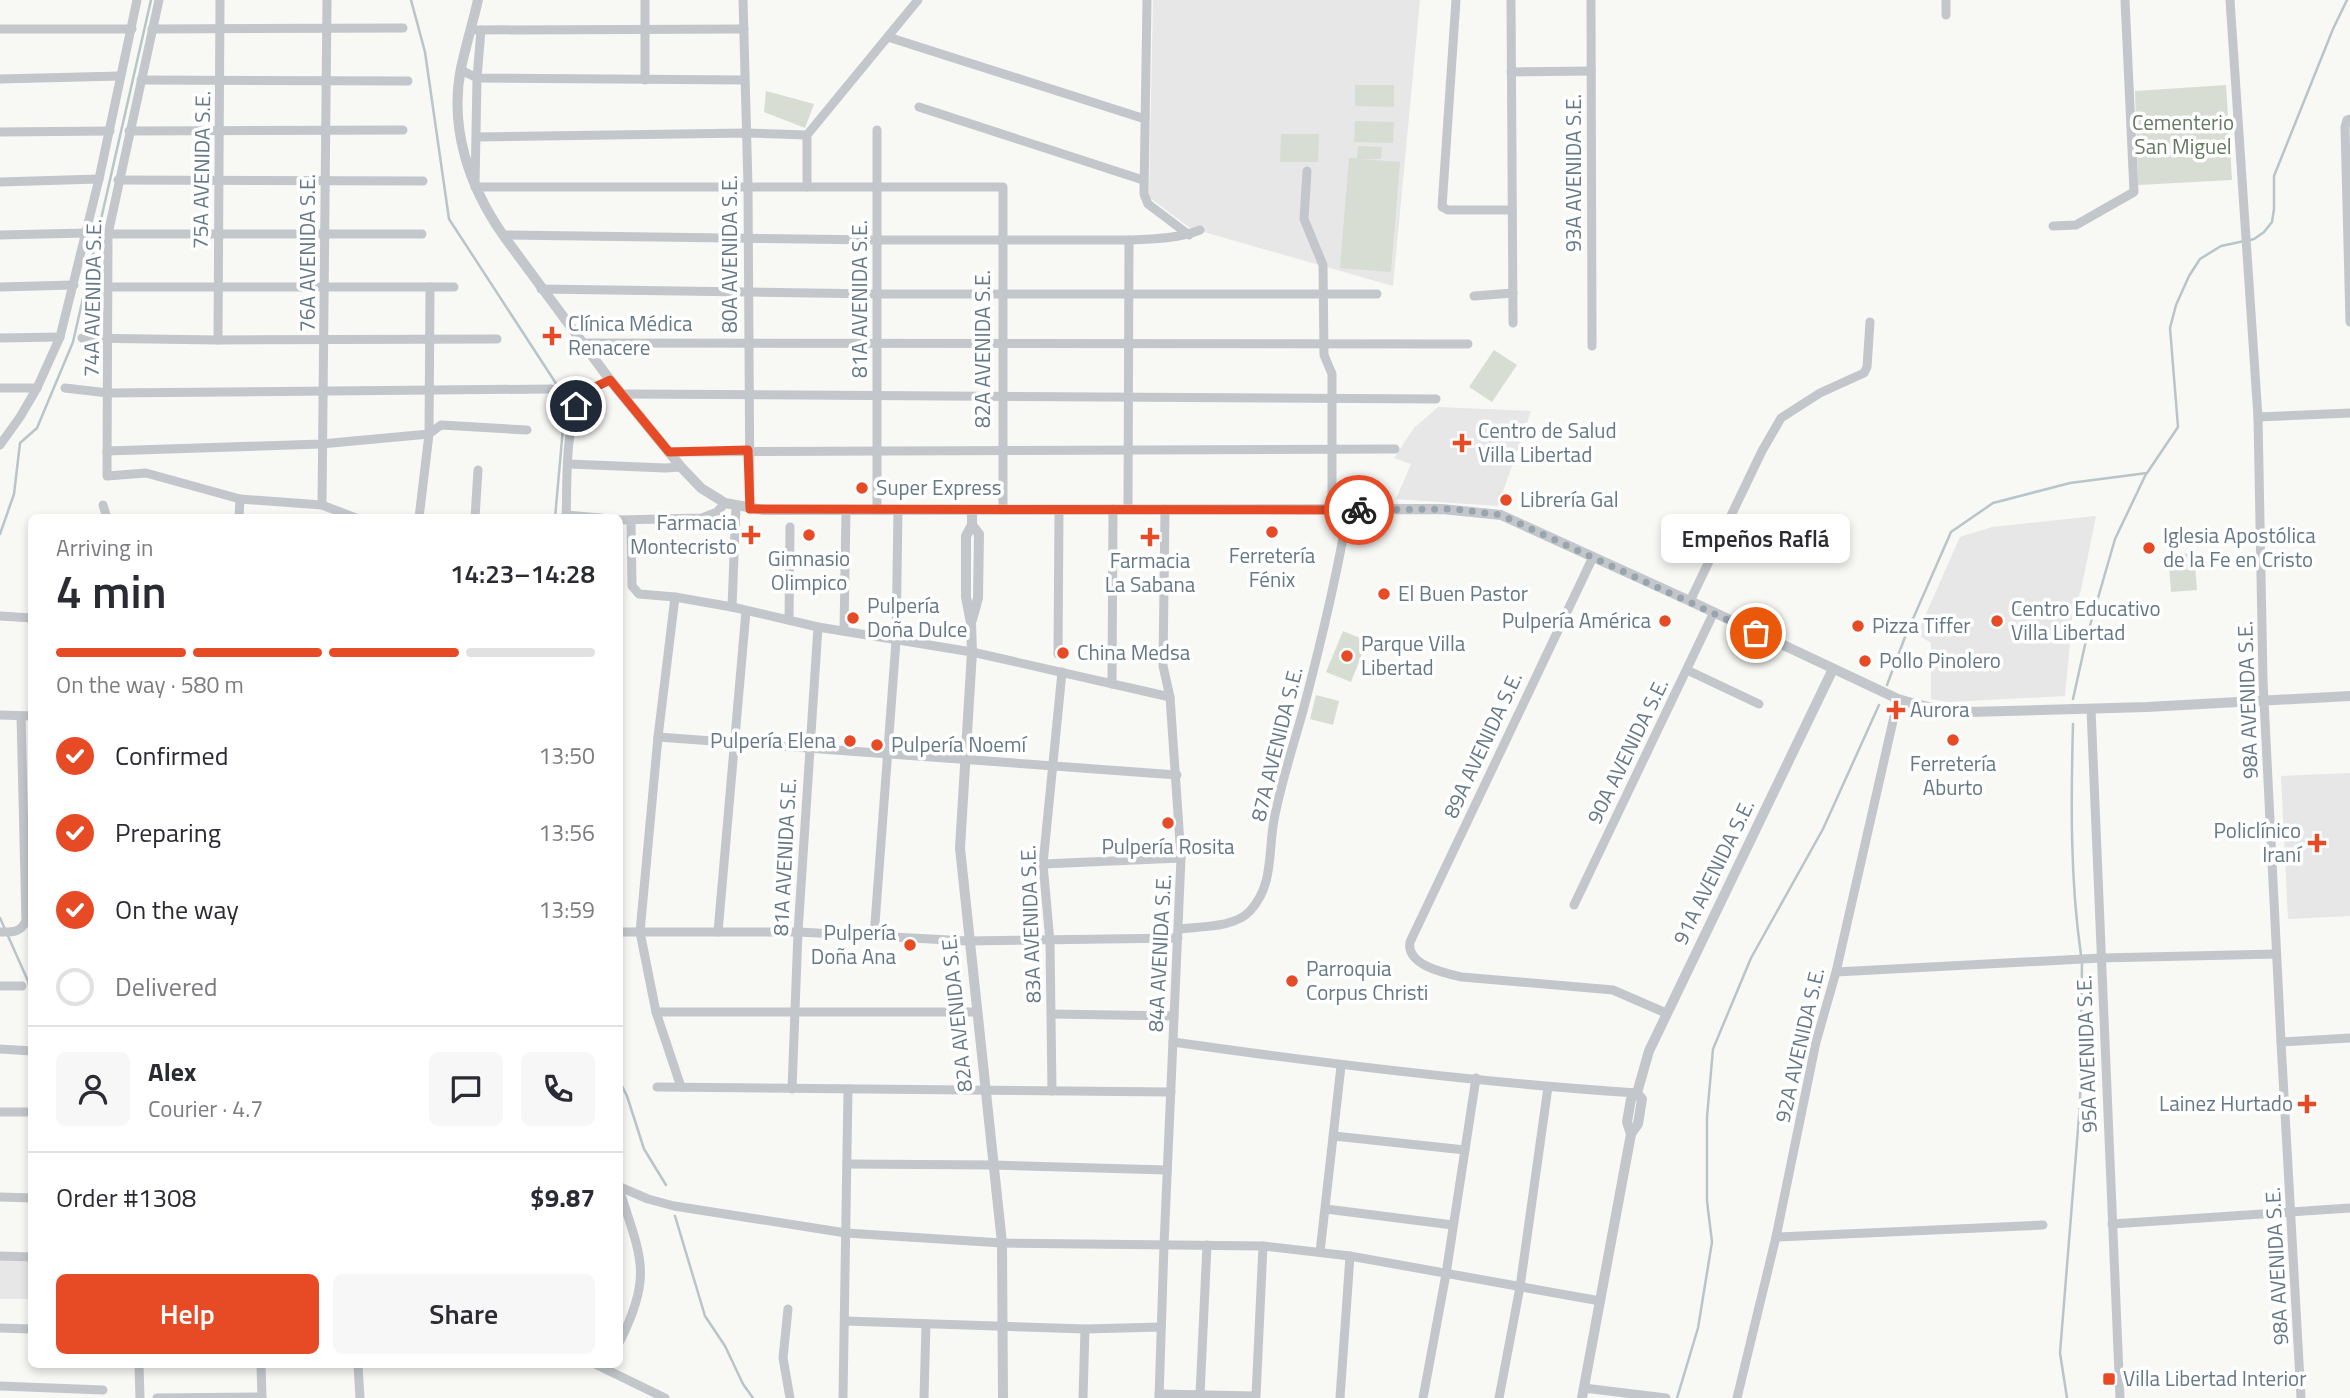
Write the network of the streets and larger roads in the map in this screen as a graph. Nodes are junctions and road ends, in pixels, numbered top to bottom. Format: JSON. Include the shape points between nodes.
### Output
{"nodes":[{"id":1,"x":137,"y":0,"type":"edge"},
{"id":2,"x":159,"y":0,"type":"edge"},
{"id":3,"x":220,"y":0,"type":"edge"},
{"id":4,"x":327,"y":0,"type":"edge"},
{"id":5,"x":478,"y":0,"type":"edge"},
{"id":6,"x":645,"y":0,"type":"edge"},
{"id":7,"x":743,"y":0,"type":"edge"},
{"id":8,"x":918,"y":0,"type":"edge"},
{"id":9,"x":1147,"y":0,"type":"edge"},
{"id":10,"x":1457,"y":0,"type":"edge"},
{"id":11,"x":1511,"y":0,"type":"edge"},
{"id":12,"x":1591,"y":0,"type":"edge"},
{"id":13,"x":1946,"y":0,"type":"edge"},
{"id":14,"x":2125,"y":0,"type":"edge"},
{"id":15,"x":2230,"y":0,"type":"edge"},
{"id":16,"x":1946,"y":15,"type":"dead end"},
{"id":17,"x":403,"y":28,"type":"dead end"},
{"id":18,"x":0,"y":29,"type":"edge"},
{"id":19,"x":132,"y":29,"type":"junction"},
{"id":20,"x":152,"y":29,"type":"junction"},
{"id":21,"x":220,"y":29,"type":"junction"},
{"id":22,"x":327,"y":29,"type":"junction"},
{"id":23,"x":645,"y":29,"type":"junction"},
{"id":24,"x":744,"y":29,"type":"junction"},
{"id":25,"x":476,"y":30,"type":"junction"},
{"id":26,"x":888,"y":37,"type":"junction"},
{"id":27,"x":461,"y":70,"type":"junction"},
{"id":28,"x":1591,"y":71,"type":"junction"},
{"id":29,"x":1511,"y":72,"type":"junction"},
{"id":30,"x":120,"y":76,"type":"junction"},
{"id":31,"x":477,"y":78,"type":"junction"},
{"id":32,"x":0,"y":79,"type":"edge"},
{"id":33,"x":141,"y":80,"type":"junction"},
{"id":34,"x":645,"y":80,"type":"junction"},
{"id":35,"x":744,"y":80,"type":"junction"},
{"id":36,"x":220,"y":81,"type":"junction"},
{"id":37,"x":326,"y":81,"type":"junction"},
{"id":38,"x":408,"y":81,"type":"dead end"},
{"id":39,"x":919,"y":107,"type":"dead end"},
{"id":40,"x":1144,"y":119,"type":"junction"},
{"id":41,"x":2348,"y":119,"type":"edge"},
{"id":42,"x":326,"y":130,"type":"junction"},
{"id":43,"x":403,"y":130,"type":"dead end"},
{"id":44,"x":877,"y":130,"type":"dead end"},
{"id":45,"x":110,"y":131,"type":"junction"},
{"id":46,"x":129,"y":131,"type":"junction"},
{"id":47,"x":220,"y":131,"type":"junction"},
{"id":48,"x":0,"y":132,"type":"edge"},
{"id":49,"x":746,"y":133,"type":"junction"},
{"id":50,"x":807,"y":135,"type":"junction"},
{"id":51,"x":477,"y":137,"type":"junction"},
{"id":52,"x":1307,"y":172,"type":"dead end"},
{"id":53,"x":99,"y":179,"type":"junction"},
{"id":54,"x":118,"y":180,"type":"junction"},
{"id":55,"x":218,"y":180,"type":"junction"},
{"id":56,"x":1143,"y":180,"type":"junction"},
{"id":57,"x":326,"y":181,"type":"junction"},
{"id":58,"x":423,"y":181,"type":"dead end"},
{"id":59,"x":0,"y":182,"type":"edge"},
{"id":60,"x":748,"y":186,"type":"junction"},
{"id":61,"x":475,"y":187,"type":"junction"},
{"id":62,"x":807,"y":187,"type":"junction"},
{"id":63,"x":877,"y":187,"type":"junction"},
{"id":64,"x":1512,"y":210,"type":"junction"},
{"id":65,"x":2053,"y":226,"type":"dead end"},
{"id":66,"x":1200,"y":230,"type":"dead end"},
{"id":67,"x":86,"y":233,"type":"junction"},
{"id":68,"x":325,"y":233,"type":"junction"},
{"id":69,"x":108,"y":234,"type":"junction"},
{"id":70,"x":219,"y":234,"type":"junction"},
{"id":71,"x":422,"y":234,"type":"dead end"},
{"id":72,"x":1189,"y":234,"type":"junction"},
{"id":73,"x":0,"y":235,"type":"edge"},
{"id":74,"x":503,"y":235,"type":"junction"},
{"id":75,"x":748,"y":237,"type":"junction"},
{"id":76,"x":877,"y":240,"type":"junction"},
{"id":77,"x":1003,"y":240,"type":"junction"},
{"id":78,"x":1129,"y":240,"type":"junction"},
{"id":79,"x":74,"y":285,"type":"junction"},
{"id":80,"x":0,"y":287,"type":"edge"},
{"id":81,"x":108,"y":287,"type":"junction"},
{"id":82,"x":218,"y":287,"type":"junction"},
{"id":83,"x":325,"y":287,"type":"junction"},
{"id":84,"x":430,"y":287,"type":"junction"},
{"id":85,"x":454,"y":287,"type":"dead end"},
{"id":86,"x":541,"y":289,"type":"junction"},
{"id":87,"x":747,"y":290,"type":"junction"},
{"id":88,"x":1513,"y":293,"type":"junction"},
{"id":89,"x":1128,"y":294,"type":"junction"},
{"id":90,"x":1323,"y":294,"type":"junction"},
{"id":91,"x":1377,"y":294,"type":"dead end"},
{"id":92,"x":877,"y":295,"type":"junction"},
{"id":93,"x":1003,"y":295,"type":"junction"},
{"id":94,"x":1474,"y":296,"type":"dead end"},
{"id":95,"x":1870,"y":322,"type":"dead end"},
{"id":96,"x":1513,"y":323,"type":"dead end"},
{"id":97,"x":2350,"y":323,"type":"edge"},
{"id":98,"x":60,"y":337,"type":"junction"},
{"id":99,"x":0,"y":338,"type":"edge"},
{"id":100,"x":82,"y":338,"type":"dead end"},
{"id":101,"x":108,"y":338,"type":"junction"},
{"id":102,"x":429,"y":339,"type":"junction"},
{"id":103,"x":497,"y":339,"type":"dead end"},
{"id":104,"x":218,"y":340,"type":"junction"},
{"id":105,"x":324,"y":340,"type":"junction"},
{"id":106,"x":584,"y":343,"type":"junction"},
{"id":107,"x":748,"y":344,"type":"junction"},
{"id":108,"x":877,"y":344,"type":"junction"},
{"id":109,"x":1003,"y":344,"type":"junction"},
{"id":110,"x":1128,"y":344,"type":"junction"},
{"id":111,"x":1323,"y":344,"type":"junction"},
{"id":112,"x":1468,"y":344,"type":"dead end"},
{"id":113,"x":1592,"y":346,"type":"dead end"},
{"id":114,"x":610,"y":380,"type":"junction"},
{"id":115,"x":0,"y":388,"type":"edge"},
{"id":116,"x":37,"y":388,"type":"junction"},
{"id":117,"x":65,"y":388,"type":"dead end"},
{"id":118,"x":551,"y":389,"type":"dead end"},
{"id":119,"x":428,"y":390,"type":"junction"},
{"id":120,"x":324,"y":391,"type":"junction"},
{"id":121,"x":108,"y":393,"type":"junction"},
{"id":122,"x":624,"y":394,"type":"junction"},
{"id":123,"x":1128,"y":395,"type":"junction"},
{"id":124,"x":748,"y":396,"type":"junction"},
{"id":125,"x":877,"y":396,"type":"junction"},
{"id":126,"x":1003,"y":396,"type":"junction"},
{"id":127,"x":1331,"y":397,"type":"junction"},
{"id":128,"x":1436,"y":399,"type":"dead end"},
{"id":129,"x":2350,"y":413,"type":"edge"},
{"id":130,"x":2258,"y":418,"type":"junction"},
{"id":131,"x":527,"y":430,"type":"dead end"},
{"id":132,"x":429,"y":434,"type":"junction"},
{"id":133,"x":321,"y":444,"type":"junction"},
{"id":134,"x":0,"y":445,"type":"edge"},
{"id":135,"x":1128,"y":449,"type":"junction"},
{"id":136,"x":1331,"y":449,"type":"junction"},
{"id":137,"x":1395,"y":449,"type":"dead end"},
{"id":138,"x":748,"y":450,"type":"junction"},
{"id":139,"x":877,"y":450,"type":"junction"},
{"id":140,"x":1003,"y":450,"type":"junction"},
{"id":141,"x":107,"y":451,"type":"junction"},
{"id":142,"x":669,"y":452,"type":"junction"},
{"id":143,"x":569,"y":464,"type":"junction"},
{"id":144,"x":681,"y":467,"type":"junction"},
{"id":145,"x":478,"y":470,"type":"dead end"},
{"id":146,"x":240,"y":499,"type":"junction"},
{"id":147,"x":103,"y":505,"type":"dead end"},
{"id":148,"x":322,"y":505,"type":"junction"},
{"id":149,"x":731,"y":505,"type":"junction"},
{"id":150,"x":750,"y":509,"type":"junction"},
{"id":151,"x":1113,"y":509,"type":"junction"},
{"id":152,"x":1128,"y":509,"type":"junction"},
{"id":153,"x":1165,"y":509,"type":"junction"},
{"id":154,"x":846,"y":510,"type":"junction"},
{"id":155,"x":877,"y":510,"type":"junction"},
{"id":156,"x":898,"y":510,"type":"junction"},
{"id":157,"x":972,"y":510,"type":"junction"},
{"id":158,"x":1003,"y":510,"type":"junction"},
{"id":159,"x":1059,"y":510,"type":"junction"},
{"id":160,"x":1332,"y":510,"type":"junction"},
{"id":161,"x":1348,"y":510,"type":"junction"},
{"id":162,"x":106,"y":514,"type":"edge"},
{"id":163,"x":239,"y":514,"type":"edge"},
{"id":164,"x":346,"y":514,"type":"edge"},
{"id":165,"x":419,"y":514,"type":"edge"},
{"id":166,"x":475,"y":514,"type":"edge"},
{"id":167,"x":566,"y":514,"type":"edge"},
{"id":168,"x":623,"y":520,"type":"edge"},
{"id":169,"x":631,"y":521,"type":"junction"},
{"id":170,"x":790,"y":527,"type":"dead end"},
{"id":171,"x":1593,"y":557,"type":"junction"},
{"id":172,"x":675,"y":597,"type":"junction"},
{"id":173,"x":1690,"y":601,"type":"junction"},
{"id":174,"x":732,"y":607,"type":"junction"},
{"id":175,"x":746,"y":611,"type":"junction"},
{"id":176,"x":1714,"y":612,"type":"junction"},
{"id":177,"x":0,"y":616,"type":"edge"},
{"id":178,"x":28,"y":618,"type":"edge"},
{"id":179,"x":789,"y":620,"type":"junction"},
{"id":180,"x":818,"y":627,"type":"junction"},
{"id":181,"x":844,"y":631,"type":"junction"},
{"id":182,"x":896,"y":641,"type":"junction"},
{"id":183,"x":972,"y":652,"type":"junction"},
{"id":184,"x":1059,"y":654,"type":"dead end"},
{"id":185,"x":1833,"y":669,"type":"junction"},
{"id":186,"x":1687,"y":670,"type":"junction"},
{"id":187,"x":1062,"y":672,"type":"junction"},
{"id":188,"x":1112,"y":684,"type":"junction"},
{"id":189,"x":2350,"y":696,"type":"edge"},
{"id":190,"x":1170,"y":697,"type":"junction"},
{"id":191,"x":1898,"y":699,"type":"junction"},
{"id":192,"x":2264,"y":699,"type":"junction"},
{"id":193,"x":1759,"y":705,"type":"dead end"},
{"id":194,"x":2091,"y":709,"type":"junction"},
{"id":195,"x":0,"y":715,"type":"edge"},
{"id":196,"x":26,"y":716,"type":"edge"},
{"id":197,"x":658,"y":737,"type":"junction"},
{"id":198,"x":735,"y":743,"type":"junction"},
{"id":199,"x":809,"y":748,"type":"junction"},
{"id":200,"x":887,"y":754,"type":"junction"},
{"id":201,"x":965,"y":760,"type":"junction"},
{"id":202,"x":1051,"y":766,"type":"junction"},
{"id":203,"x":1177,"y":775,"type":"junction"},
{"id":204,"x":28,"y":828,"type":"edge"},
{"id":205,"x":1181,"y":858,"type":"junction"},
{"id":206,"x":1043,"y":864,"type":"junction"},
{"id":207,"x":1574,"y":905,"type":"dead end"},
{"id":208,"x":0,"y":932,"type":"edge"},
{"id":209,"x":623,"y":932,"type":"edge"},
{"id":210,"x":639,"y":932,"type":"junction"},
{"id":211,"x":718,"y":932,"type":"junction"},
{"id":212,"x":798,"y":932,"type":"junction"},
{"id":213,"x":1179,"y":934,"type":"junction"},
{"id":214,"x":874,"y":937,"type":"junction"},
{"id":215,"x":968,"y":941,"type":"junction"},
{"id":216,"x":1050,"y":942,"type":"junction"},
{"id":217,"x":2276,"y":954,"type":"junction"},
{"id":218,"x":2101,"y":958,"type":"junction"},
{"id":219,"x":1836,"y":972,"type":"junction"},
{"id":220,"x":0,"y":986,"type":"edge"},
{"id":221,"x":22,"y":986,"type":"dead end"},
{"id":222,"x":795,"y":1011,"type":"junction"},
{"id":223,"x":656,"y":1012,"type":"junction"},
{"id":224,"x":976,"y":1012,"type":"junction"},
{"id":225,"x":1666,"y":1013,"type":"junction"},
{"id":226,"x":1052,"y":1014,"type":"junction"},
{"id":227,"x":1174,"y":1016,"type":"junction"},
{"id":228,"x":2350,"y":1038,"type":"edge"},
{"id":229,"x":1173,"y":1042,"type":"junction"},
{"id":230,"x":2281,"y":1042,"type":"junction"},
{"id":231,"x":0,"y":1049,"type":"edge"},
{"id":232,"x":28,"y":1051,"type":"edge"},
{"id":233,"x":1341,"y":1066,"type":"junction"},
{"id":234,"x":1476,"y":1078,"type":"junction"},
{"id":235,"x":657,"y":1087,"type":"dead end"},
{"id":236,"x":681,"y":1087,"type":"junction"},
{"id":237,"x":1548,"y":1087,"type":"junction"},
{"id":238,"x":792,"y":1089,"type":"junction"},
{"id":239,"x":848,"y":1089,"type":"junction"},
{"id":240,"x":985,"y":1090,"type":"junction"},
{"id":241,"x":1052,"y":1091,"type":"junction"},
{"id":242,"x":1171,"y":1092,"type":"junction"},
{"id":243,"x":1637,"y":1093,"type":"junction"},
{"id":244,"x":0,"y":1112,"type":"edge"},
{"id":245,"x":28,"y":1112,"type":"edge"},
{"id":246,"x":1334,"y":1136,"type":"junction"},
{"id":247,"x":1465,"y":1150,"type":"junction"},
{"id":248,"x":847,"y":1164,"type":"junction"},
{"id":249,"x":994,"y":1165,"type":"junction"},
{"id":250,"x":1167,"y":1170,"type":"junction"},
{"id":251,"x":623,"y":1190,"type":"edge"},
{"id":252,"x":0,"y":1197,"type":"edge"},
{"id":253,"x":28,"y":1198,"type":"edge"},
{"id":254,"x":623,"y":1199,"type":"edge"},
{"id":255,"x":2350,"y":1208,"type":"edge"},
{"id":256,"x":1326,"y":1209,"type":"junction"},
{"id":257,"x":2292,"y":1212,"type":"junction"},
{"id":258,"x":2112,"y":1224,"type":"junction"},
{"id":259,"x":1453,"y":1225,"type":"junction"},
{"id":260,"x":2043,"y":1225,"type":"dead end"},
{"id":261,"x":846,"y":1233,"type":"junction"},
{"id":262,"x":1776,"y":1237,"type":"junction"},
{"id":263,"x":1002,"y":1243,"type":"junction"},
{"id":264,"x":1164,"y":1245,"type":"junction"},
{"id":265,"x":1206,"y":1245,"type":"junction"},
{"id":266,"x":1263,"y":1246,"type":"junction"},
{"id":267,"x":1320,"y":1252,"type":"junction"},
{"id":268,"x":0,"y":1256,"type":"edge"},
{"id":269,"x":1349,"y":1256,"type":"junction"},
{"id":270,"x":28,"y":1257,"type":"edge"},
{"id":271,"x":1446,"y":1274,"type":"junction"},
{"id":272,"x":1520,"y":1287,"type":"junction"},
{"id":273,"x":1600,"y":1301,"type":"junction"},
{"id":274,"x":788,"y":1309,"type":"dead end"},
{"id":275,"x":845,"y":1321,"type":"junction"},
{"id":276,"x":926,"y":1324,"type":"junction"},
{"id":277,"x":1161,"y":1327,"type":"junction"},
{"id":278,"x":0,"y":1328,"type":"edge"},
{"id":279,"x":1004,"y":1328,"type":"junction"},
{"id":280,"x":28,"y":1329,"type":"edge"},
{"id":281,"x":1085,"y":1329,"type":"junction"},
{"id":282,"x":623,"y":1334,"type":"edge"},
{"id":283,"x":139,"y":1368,"type":"edge"},
{"id":284,"x":261,"y":1368,"type":"edge"},
{"id":285,"x":358,"y":1368,"type":"edge"},
{"id":286,"x":607,"y":1368,"type":"edge"},
{"id":287,"x":0,"y":1386,"type":"edge"},
{"id":288,"x":103,"y":1390,"type":"dead end"},
{"id":289,"x":1583,"y":1393,"type":"edge"},
{"id":290,"x":1199,"y":1395,"type":"junction"},
{"id":291,"x":1159,"y":1396,"type":"edge"},
{"id":292,"x":140,"y":1398,"type":"edge"},
{"id":293,"x":157,"y":1398,"type":"edge"},
{"id":294,"x":262,"y":1398,"type":"edge"},
{"id":295,"x":360,"y":1398,"type":"edge"},
{"id":296,"x":665,"y":1398,"type":"edge"},
{"id":297,"x":790,"y":1398,"type":"edge"},
{"id":298,"x":843,"y":1398,"type":"edge"},
{"id":299,"x":924,"y":1398,"type":"edge"},
{"id":300,"x":1003,"y":1398,"type":"edge"},
{"id":301,"x":1083,"y":1398,"type":"edge"},
{"id":302,"x":1340,"y":1398,"type":"edge"},
{"id":303,"x":1423,"y":1398,"type":"edge"},
{"id":304,"x":1499,"y":1398,"type":"edge"},
{"id":305,"x":1666,"y":1398,"type":"edge"},
{"id":306,"x":1737,"y":1398,"type":"edge"},
{"id":307,"x":2120,"y":1398,"type":"edge"},
{"id":308,"x":2301,"y":1398,"type":"edge"}],
"edges":[{"from":1,"to":19,"type":"street","name":"74A AVENIDA S.E."},
{"from":2,"to":20,"type":"street","name":"74A AVENIDA S.E."},
{"from":3,"to":21,"type":"street","name":"75A AVENIDA S.E."},
{"from":4,"to":22,"type":"street","name":"76A AVENIDA S.E."},
{"from":5,"to":25,"type":"street"},
{"from":6,"to":23,"type":"street"},
{"from":7,"to":24,"type":"street","name":"80A AVENIDA S.E."},
{"from":8,"to":26,"type":"street"},
{"from":9,"to":40,"type":"street"},
{"from":10,"to":64,"type":"street","via":[[1442,207]]},
{"from":11,"to":29,"type":"street"},
{"from":12,"to":28,"type":"street","name":"93A AVENIDA S.E."},
{"from":13,"to":16,"type":"street"},
{"from":14,"to":65,"type":"street","via":[[2133,192],[2076,225]]},
{"from":15,"to":130,"type":"street","name":"98A AVENIDA S.E."},
{"from":17,"to":22,"type":"street"},
{"from":18,"to":19,"type":"street"},
{"from":19,"to":30,"type":"street","name":"74A AVENIDA S.E."},
{"from":20,"to":21,"type":"street"},
{"from":20,"to":33,"type":"street","name":"74A AVENIDA S.E."},
{"from":21,"to":22,"type":"street"},
{"from":21,"to":36,"type":"street","name":"75A AVENIDA S.E."},
{"from":22,"to":37,"type":"street","name":"76A AVENIDA S.E."},
{"from":23,"to":24,"type":"street"},
{"from":23,"to":25,"type":"street"},
{"from":23,"to":34,"type":"street"},
{"from":24,"to":35,"type":"street","name":"80A AVENIDA S.E."},
{"from":25,"to":27,"type":"street"},
{"from":25,"to":31,"type":"street"},
{"from":26,"to":40,"type":"street"},
{"from":26,"to":50,"type":"street"},
{"from":27,"to":31,"type":"street"},
{"from":27,"to":61,"type":"street","via":[[460,133]]},
{"from":28,"to":29,"type":"street"},
{"from":28,"to":113,"type":"street","name":"93A AVENIDA S.E."},
{"from":29,"to":64,"type":"street"},
{"from":30,"to":32,"type":"street"},
{"from":30,"to":45,"type":"street","name":"74A AVENIDA S.E."},
{"from":31,"to":34,"type":"street"},
{"from":31,"to":51,"type":"street"},
{"from":33,"to":36,"type":"street"},
{"from":33,"to":46,"type":"street","name":"74A AVENIDA S.E."},
{"from":34,"to":35,"type":"street"},
{"from":35,"to":49,"type":"street","name":"80A AVENIDA S.E."},
{"from":36,"to":37,"type":"street"},
{"from":36,"to":47,"type":"street","name":"75A AVENIDA S.E."},
{"from":37,"to":38,"type":"street"},
{"from":37,"to":42,"type":"street","name":"76A AVENIDA S.E."},
{"from":39,"to":56,"type":"street"},
{"from":40,"to":56,"type":"street"},
{"from":41,"to":97,"type":"street"},
{"from":42,"to":43,"type":"street"},
{"from":42,"to":47,"type":"street"},
{"from":42,"to":57,"type":"street","name":"76A AVENIDA S.E."},
{"from":44,"to":63,"type":"street","name":"81A AVENIDA S.E."},
{"from":45,"to":48,"type":"street"},
{"from":45,"to":53,"type":"street","name":"74A AVENIDA S.E."},
{"from":46,"to":47,"type":"street"},
{"from":46,"to":54,"type":"street","name":"74A AVENIDA S.E."},
{"from":47,"to":55,"type":"street","name":"75A AVENIDA S.E."},
{"from":49,"to":50,"type":"street"},
{"from":49,"to":51,"type":"street"},
{"from":49,"to":60,"type":"street","name":"80A AVENIDA S.E."},
{"from":50,"to":62,"type":"street"},
{"from":51,"to":61,"type":"street"},
{"from":52,"to":90,"type":"street","via":[[1304,219],[1323,265]]},
{"from":53,"to":59,"type":"street"},
{"from":53,"to":67,"type":"street","name":"74A AVENIDA S.E."},
{"from":54,"to":55,"type":"street"},
{"from":54,"to":69,"type":"street","name":"74A AVENIDA S.E."},
{"from":55,"to":57,"type":"street"},
{"from":55,"to":70,"type":"street","name":"75A AVENIDA S.E."},
{"from":56,"to":72,"type":"street","via":[[1148,204]]},
{"from":57,"to":58,"type":"street"},
{"from":57,"to":68,"type":"street","name":"76A AVENIDA S.E."},
{"from":60,"to":61,"type":"street"},
{"from":60,"to":62,"type":"street"},
{"from":60,"to":75,"type":"street","name":"80A AVENIDA S.E."},
{"from":61,"to":74,"type":"street"},
{"from":62,"to":63,"type":"street"},
{"from":63,"to":76,"type":"street","name":"81A AVENIDA S.E."},
{"from":63,"to":77,"type":"street","name":"82A AVENIDA S.E.","via":[[1003,187]]},
{"from":64,"to":88,"type":"street"},
{"from":66,"to":72,"type":"street"},
{"from":67,"to":73,"type":"street"},
{"from":67,"to":79,"type":"street","name":"74A AVENIDA S.E."},
{"from":68,"to":70,"type":"street"},
{"from":68,"to":71,"type":"street"},
{"from":68,"to":83,"type":"street","name":"76A AVENIDA S.E."},
{"from":69,"to":70,"type":"street"},
{"from":69,"to":81,"type":"street","name":"74A AVENIDA S.E."},
{"from":70,"to":82,"type":"street","name":"75A AVENIDA S.E."},
{"from":72,"to":78,"type":"street"},
{"from":74,"to":75,"type":"street"},
{"from":74,"to":86,"type":"street"},
{"from":75,"to":76,"type":"street"},
{"from":75,"to":87,"type":"street","name":"80A AVENIDA S.E."},
{"from":76,"to":77,"type":"street"},
{"from":76,"to":92,"type":"street","name":"81A AVENIDA S.E."},
{"from":77,"to":78,"type":"street"},
{"from":77,"to":93,"type":"street","name":"82A AVENIDA S.E."},
{"from":78,"to":89,"type":"street"},
{"from":79,"to":80,"type":"street"},
{"from":79,"to":98,"type":"street","name":"74A AVENIDA S.E."},
{"from":81,"to":82,"type":"street"},
{"from":81,"to":101,"type":"street","name":"74A AVENIDA S.E."},
{"from":82,"to":83,"type":"street"},
{"from":82,"to":104,"type":"street","name":"75A AVENIDA S.E."},
{"from":83,"to":84,"type":"street"},
{"from":83,"to":105,"type":"street","name":"76A AVENIDA S.E."},
{"from":84,"to":85,"type":"street"},
{"from":84,"to":102,"type":"street"},
{"from":86,"to":87,"type":"street"},
{"from":86,"to":106,"type":"street"},
{"from":87,"to":92,"type":"street"},
{"from":87,"to":107,"type":"street","name":"80A AVENIDA S.E."},
{"from":88,"to":94,"type":"street"},
{"from":88,"to":96,"type":"street"},
{"from":89,"to":90,"type":"street"},
{"from":89,"to":93,"type":"street"},
{"from":89,"to":110,"type":"street"},
{"from":90,"to":91,"type":"street"},
{"from":90,"to":111,"type":"street"},
{"from":92,"to":93,"type":"street"},
{"from":92,"to":108,"type":"street","name":"81A AVENIDA S.E."},
{"from":93,"to":109,"type":"street","name":"82A AVENIDA S.E."},
{"from":95,"to":173,"type":"street","via":[[1864,373],[1781,418]]},
{"from":98,"to":99,"type":"street"},
{"from":98,"to":116,"type":"street","name":"74A AVENIDA S.E."},
{"from":100,"to":101,"type":"street"},
{"from":101,"to":104,"type":"street"},
{"from":101,"to":121,"type":"street","name":"74A AVENIDA S.E."},
{"from":102,"to":103,"type":"street"},
{"from":102,"to":105,"type":"street"},
{"from":102,"to":119,"type":"street"},
{"from":104,"to":105,"type":"street"},
{"from":105,"to":120,"type":"street","name":"76A AVENIDA S.E."},
{"from":106,"to":107,"type":"street"},
{"from":106,"to":114,"type":"street"},
{"from":107,"to":108,"type":"street"},
{"from":107,"to":124,"type":"street","name":"80A AVENIDA S.E."},
{"from":108,"to":109,"type":"street"},
{"from":108,"to":125,"type":"street","name":"81A AVENIDA S.E."},
{"from":109,"to":110,"type":"street"},
{"from":109,"to":126,"type":"street","name":"82A AVENIDA S.E."},
{"from":110,"to":111,"type":"street"},
{"from":110,"to":123,"type":"street"},
{"from":111,"to":112,"type":"street"},
{"from":111,"to":127,"type":"street","via":[[1332,374]]},
{"from":114,"to":122,"type":"street"},
{"from":114,"to":143,"type":"street","via":[[589,390],[576,406],[569,430]]},
{"from":115,"to":116,"type":"street"},
{"from":116,"to":134,"type":"street","name":"74A AVENIDA S.E."},
{"from":117,"to":121,"type":"street"},
{"from":118,"to":119,"type":"street"},
{"from":119,"to":120,"type":"street"},
{"from":119,"to":132,"type":"street"},
{"from":120,"to":121,"type":"street"},
{"from":120,"to":133,"type":"street","name":"76A AVENIDA S.E."},
{"from":121,"to":141,"type":"street","name":"74A AVENIDA S.E."},
{"from":122,"to":124,"type":"street"},
{"from":122,"to":142,"type":"street"},
{"from":123,"to":126,"type":"street"},
{"from":123,"to":127,"type":"street"},
{"from":123,"to":135,"type":"street"},
{"from":124,"to":125,"type":"street"},
{"from":124,"to":138,"type":"street","name":"80A AVENIDA S.E."},
{"from":125,"to":126,"type":"street"},
{"from":125,"to":139,"type":"street","name":"81A AVENIDA S.E."},
{"from":126,"to":140,"type":"street","name":"82A AVENIDA S.E."},
{"from":127,"to":128,"type":"street"},
{"from":127,"to":136,"type":"street"},
{"from":129,"to":130,"type":"street"},
{"from":130,"to":192,"type":"street","name":"98A AVENIDA S.E."},
{"from":131,"to":132,"type":"street","via":[[442,425]]},
{"from":132,"to":133,"type":"street"},
{"from":132,"to":165,"type":"street"},
{"from":133,"to":141,"type":"street"},
{"from":133,"to":148,"type":"street","name":"76A AVENIDA S.E."},
{"from":135,"to":136,"type":"street"},
{"from":135,"to":140,"type":"street"},
{"from":135,"to":152,"type":"street"},
{"from":136,"to":137,"type":"street"},
{"from":136,"to":160,"type":"street"},
{"from":138,"to":139,"type":"street"},
{"from":138,"to":142,"type":"street"},
{"from":138,"to":150,"type":"street","name":"80A AVENIDA S.E."},
{"from":139,"to":140,"type":"street"},
{"from":139,"to":155,"type":"street","name":"81A AVENIDA S.E."},
{"from":140,"to":158,"type":"street","name":"82A AVENIDA S.E."},
{"from":141,"to":146,"type":"street","name":"74A AVENIDA S.E.","via":[[107,476],[146,473]]},
{"from":142,"to":144,"type":"street"},
{"from":143,"to":144,"type":"street"},
{"from":143,"to":167,"type":"street"},
{"from":144,"to":149,"type":"street","via":[[701,488]]},
{"from":145,"to":166,"type":"street"},
{"from":146,"to":148,"type":"street"},
{"from":146,"to":163,"type":"street"},
{"from":147,"to":162,"type":"street"},
{"from":148,"to":164,"type":"street"},
{"from":149,"to":150,"type":"street"},
{"from":149,"to":169,"type":"street","via":[[702,518]]},
{"from":149,"to":174,"type":"street"},
{"from":150,"to":154,"type":"street"},
{"from":151,"to":152,"type":"street"},
{"from":151,"to":159,"type":"street"},
{"from":151,"to":188,"type":"street"},
{"from":152,"to":153,"type":"street"},
{"from":153,"to":160,"type":"street"},
{"from":153,"to":190,"type":"street","name":"84A AVENIDA S.E.","via":[[1163,666]]},
{"from":154,"to":155,"type":"street"},
{"from":154,"to":181,"type":"street"},
{"from":155,"to":156,"type":"street"},
{"from":156,"to":157,"type":"street"},
{"from":156,"to":182,"type":"street"},
{"from":157,"to":158,"type":"street"},
{"from":157,"to":183,"type":"street","name":"82A AVENIDA S.E.","via":[[972,525],[979,534]]},
{"from":158,"to":159,"type":"street"},
{"from":159,"to":184,"type":"street"},
{"from":160,"to":161,"type":"street"},
{"from":161,"to":171,"type":"street","via":[[1454,509],[1501,515]]},
{"from":161,"to":213,"type":"street","name":"87A AVENIDA S.E.","via":[[1318,654],[1274,821],[1265,885],[1248,913],[1230,923]]},
{"from":168,"to":169,"type":"street"},
{"from":169,"to":172,"type":"street","via":[[632,586],[639,594]]},
{"from":170,"to":179,"type":"street"},
{"from":171,"to":173,"type":"street"},
{"from":171,"to":225,"type":"street","name":"89A AVENIDA S.E.","via":[[1409,949],[1415,960],[1447,974],[1613,990]]},
{"from":172,"to":174,"type":"street"},
{"from":172,"to":197,"type":"street"},
{"from":173,"to":176,"type":"street"},
{"from":174,"to":175,"type":"street"},
{"from":175,"to":179,"type":"street"},
{"from":175,"to":198,"type":"street"},
{"from":176,"to":185,"type":"street"},
{"from":176,"to":186,"type":"street","name":"90A AVENIDA S.E."},
{"from":177,"to":178,"type":"street"},
{"from":179,"to":180,"type":"street"},
{"from":180,"to":181,"type":"street"},
{"from":180,"to":199,"type":"street","name":"81A AVENIDA S.E."},
{"from":181,"to":182,"type":"street"},
{"from":182,"to":183,"type":"street"},
{"from":182,"to":200,"type":"street"},
{"from":183,"to":187,"type":"street"},
{"from":183,"to":201,"type":"street","name":"82A AVENIDA S.E."},
{"from":185,"to":191,"type":"street"},
{"from":185,"to":225,"type":"street","name":"91A AVENIDA S.E."},
{"from":186,"to":193,"type":"street"},
{"from":186,"to":207,"type":"street","name":"90A AVENIDA S.E."},
{"from":187,"to":188,"type":"street"},
{"from":187,"to":202,"type":"street","name":"83A AVENIDA S.E."},
{"from":188,"to":190,"type":"street"},
{"from":189,"to":192,"type":"street"},
{"from":190,"to":203,"type":"street","name":"84A AVENIDA S.E."},
{"from":191,"to":194,"type":"street","via":[[1944,711]]},
{"from":191,"to":219,"type":"street","name":"92A AVENIDA S.E."},
{"from":192,"to":194,"type":"street"},
{"from":192,"to":217,"type":"street","name":"98A AVENIDA S.E."},
{"from":194,"to":218,"type":"street","name":"95A AVENIDA S.E."},
{"from":195,"to":196,"type":"street"},
{"from":196,"to":204,"type":"street"},
{"from":197,"to":198,"type":"street"},
{"from":197,"to":210,"type":"street"},
{"from":198,"to":199,"type":"street"},
{"from":198,"to":211,"type":"street"},
{"from":199,"to":200,"type":"street"},
{"from":199,"to":212,"type":"street","name":"81A AVENIDA S.E."},
{"from":200,"to":201,"type":"street"},
{"from":200,"to":214,"type":"street"},
{"from":201,"to":202,"type":"street"},
{"from":201,"to":215,"type":"street","name":"82A AVENIDA S.E.","via":[[960,848]]},
{"from":202,"to":203,"type":"street"},
{"from":202,"to":206,"type":"street","name":"83A AVENIDA S.E."},
{"from":203,"to":205,"type":"street","name":"84A AVENIDA S.E."},
{"from":204,"to":208,"type":"street","via":[[26,921],[15,932]]},
{"from":205,"to":206,"type":"street"},
{"from":205,"to":213,"type":"street","name":"84A AVENIDA S.E."},
{"from":206,"to":216,"type":"street","name":"83A AVENIDA S.E."},
{"from":209,"to":210,"type":"street","name":"87A AVENIDA S.E."},
{"from":210,"to":211,"type":"street","name":"87A AVENIDA S.E."},
{"from":210,"to":223,"type":"street"},
{"from":211,"to":212,"type":"street","name":"87A AVENIDA S.E."},
{"from":212,"to":214,"type":"street","name":"87A AVENIDA S.E."},
{"from":212,"to":222,"type":"street","name":"81A AVENIDA S.E."},
{"from":213,"to":216,"type":"street","name":"87A AVENIDA S.E."},
{"from":213,"to":227,"type":"street","name":"84A AVENIDA S.E."},
{"from":214,"to":215,"type":"street","name":"87A AVENIDA S.E."},
{"from":215,"to":216,"type":"street","name":"87A AVENIDA S.E."},
{"from":215,"to":224,"type":"street","name":"82A AVENIDA S.E."},
{"from":216,"to":226,"type":"street","name":"83A AVENIDA S.E."},
{"from":217,"to":218,"type":"street"},
{"from":217,"to":230,"type":"street","name":"98A AVENIDA S.E."},
{"from":218,"to":219,"type":"street"},
{"from":218,"to":258,"type":"street","name":"95A AVENIDA S.E."},
{"from":219,"to":262,"type":"street","name":"92A AVENIDA S.E.","via":[[1816,1042]]},
{"from":220,"to":221,"type":"street"},
{"from":222,"to":223,"type":"street"},
{"from":222,"to":224,"type":"street"},
{"from":222,"to":238,"type":"street","name":"81A AVENIDA S.E."},
{"from":223,"to":236,"type":"street"},
{"from":224,"to":240,"type":"street","name":"82A AVENIDA S.E."},
{"from":225,"to":243,"type":"street","name":"91A AVENIDA S.E."},
{"from":226,"to":227,"type":"street"},
{"from":226,"to":241,"type":"street","name":"83A AVENIDA S.E."},
{"from":227,"to":229,"type":"street","name":"84A AVENIDA S.E."},
{"from":228,"to":230,"type":"street"},
{"from":229,"to":233,"type":"street"},
{"from":229,"to":242,"type":"street","name":"84A AVENIDA S.E."},
{"from":230,"to":257,"type":"street","name":"98A AVENIDA S.E."},
{"from":231,"to":232,"type":"street"},
{"from":233,"to":234,"type":"street"},
{"from":233,"to":246,"type":"street"},
{"from":234,"to":237,"type":"street"},
{"from":234,"to":247,"type":"street"},
{"from":235,"to":236,"type":"street"},
{"from":236,"to":238,"type":"street"},
{"from":237,"to":243,"type":"street"},
{"from":237,"to":272,"type":"street"},
{"from":238,"to":239,"type":"street"},
{"from":239,"to":240,"type":"street"},
{"from":239,"to":248,"type":"street"},
{"from":240,"to":241,"type":"street"},
{"from":240,"to":249,"type":"street","name":"82A AVENIDA S.E."},
{"from":241,"to":242,"type":"street"},
{"from":242,"to":250,"type":"street","name":"84A AVENIDA S.E."},
{"from":243,"to":273,"type":"street","name":"91A AVENIDA S.E.","via":[[1631,1099],[1627,1122],[1631,1133]]},
{"from":244,"to":245,"type":"street"},
{"from":246,"to":247,"type":"street"},
{"from":246,"to":256,"type":"street"},
{"from":247,"to":259,"type":"street"},
{"from":248,"to":249,"type":"street"},
{"from":248,"to":261,"type":"street"},
{"from":249,"to":250,"type":"street"},
{"from":249,"to":263,"type":"street","name":"82A AVENIDA S.E."},
{"from":250,"to":264,"type":"street","name":"84A AVENIDA S.E."},
{"from":251,"to":261,"type":"street","via":[[674,1206]]},
{"from":252,"to":253,"type":"street"},
{"from":254,"to":282,"type":"street","via":[[641,1269],[640,1291]]},
{"from":255,"to":257,"type":"street"},
{"from":256,"to":259,"type":"street"},
{"from":256,"to":267,"type":"street"},
{"from":257,"to":258,"type":"street"},
{"from":257,"to":308,"type":"street","name":"98A AVENIDA S.E."},
{"from":258,"to":307,"type":"street","name":"95A AVENIDA S.E."},
{"from":259,"to":271,"type":"street"},
{"from":260,"to":262,"type":"street"},
{"from":261,"to":263,"type":"street"},
{"from":261,"to":275,"type":"street"},
{"from":262,"to":306,"type":"street","name":"92A AVENIDA S.E."},
{"from":263,"to":264,"type":"street"},
{"from":263,"to":279,"type":"street","name":"82A AVENIDA S.E."},
{"from":264,"to":265,"type":"street"},
{"from":264,"to":277,"type":"street","name":"84A AVENIDA S.E."},
{"from":265,"to":266,"type":"street"},
{"from":265,"to":290,"type":"street"},
{"from":266,"to":267,"type":"street"},
{"from":266,"to":290,"type":"street","via":[[1256,1396]]},
{"from":267,"to":269,"type":"street"},
{"from":268,"to":270,"type":"street"},
{"from":269,"to":271,"type":"street"},
{"from":269,"to":302,"type":"street"},
{"from":271,"to":272,"type":"street"},
{"from":271,"to":303,"type":"street"},
{"from":272,"to":273,"type":"street"},
{"from":272,"to":304,"type":"street"},
{"from":273,"to":289,"type":"street","name":"91A AVENIDA S.E."},
{"from":274,"to":297,"type":"street","via":[[783,1358]]},
{"from":275,"to":276,"type":"street"},
{"from":275,"to":298,"type":"street"},
{"from":276,"to":279,"type":"street"},
{"from":276,"to":299,"type":"street"},
{"from":277,"to":281,"type":"street"},
{"from":277,"to":291,"type":"street","name":"84A AVENIDA S.E."},
{"from":278,"to":280,"type":"street"},
{"from":279,"to":281,"type":"street"},
{"from":279,"to":300,"type":"street","name":"82A AVENIDA S.E."},
{"from":281,"to":301,"type":"street"},
{"from":283,"to":292,"type":"street"},
{"from":284,"to":294,"type":"street"},
{"from":285,"to":295,"type":"street"},
{"from":286,"to":296,"type":"street"},
{"from":287,"to":288,"type":"street"},
{"from":289,"to":305,"type":"street"},
{"from":290,"to":291,"type":"street"},
{"from":293,"to":294,"type":"street"}]}
